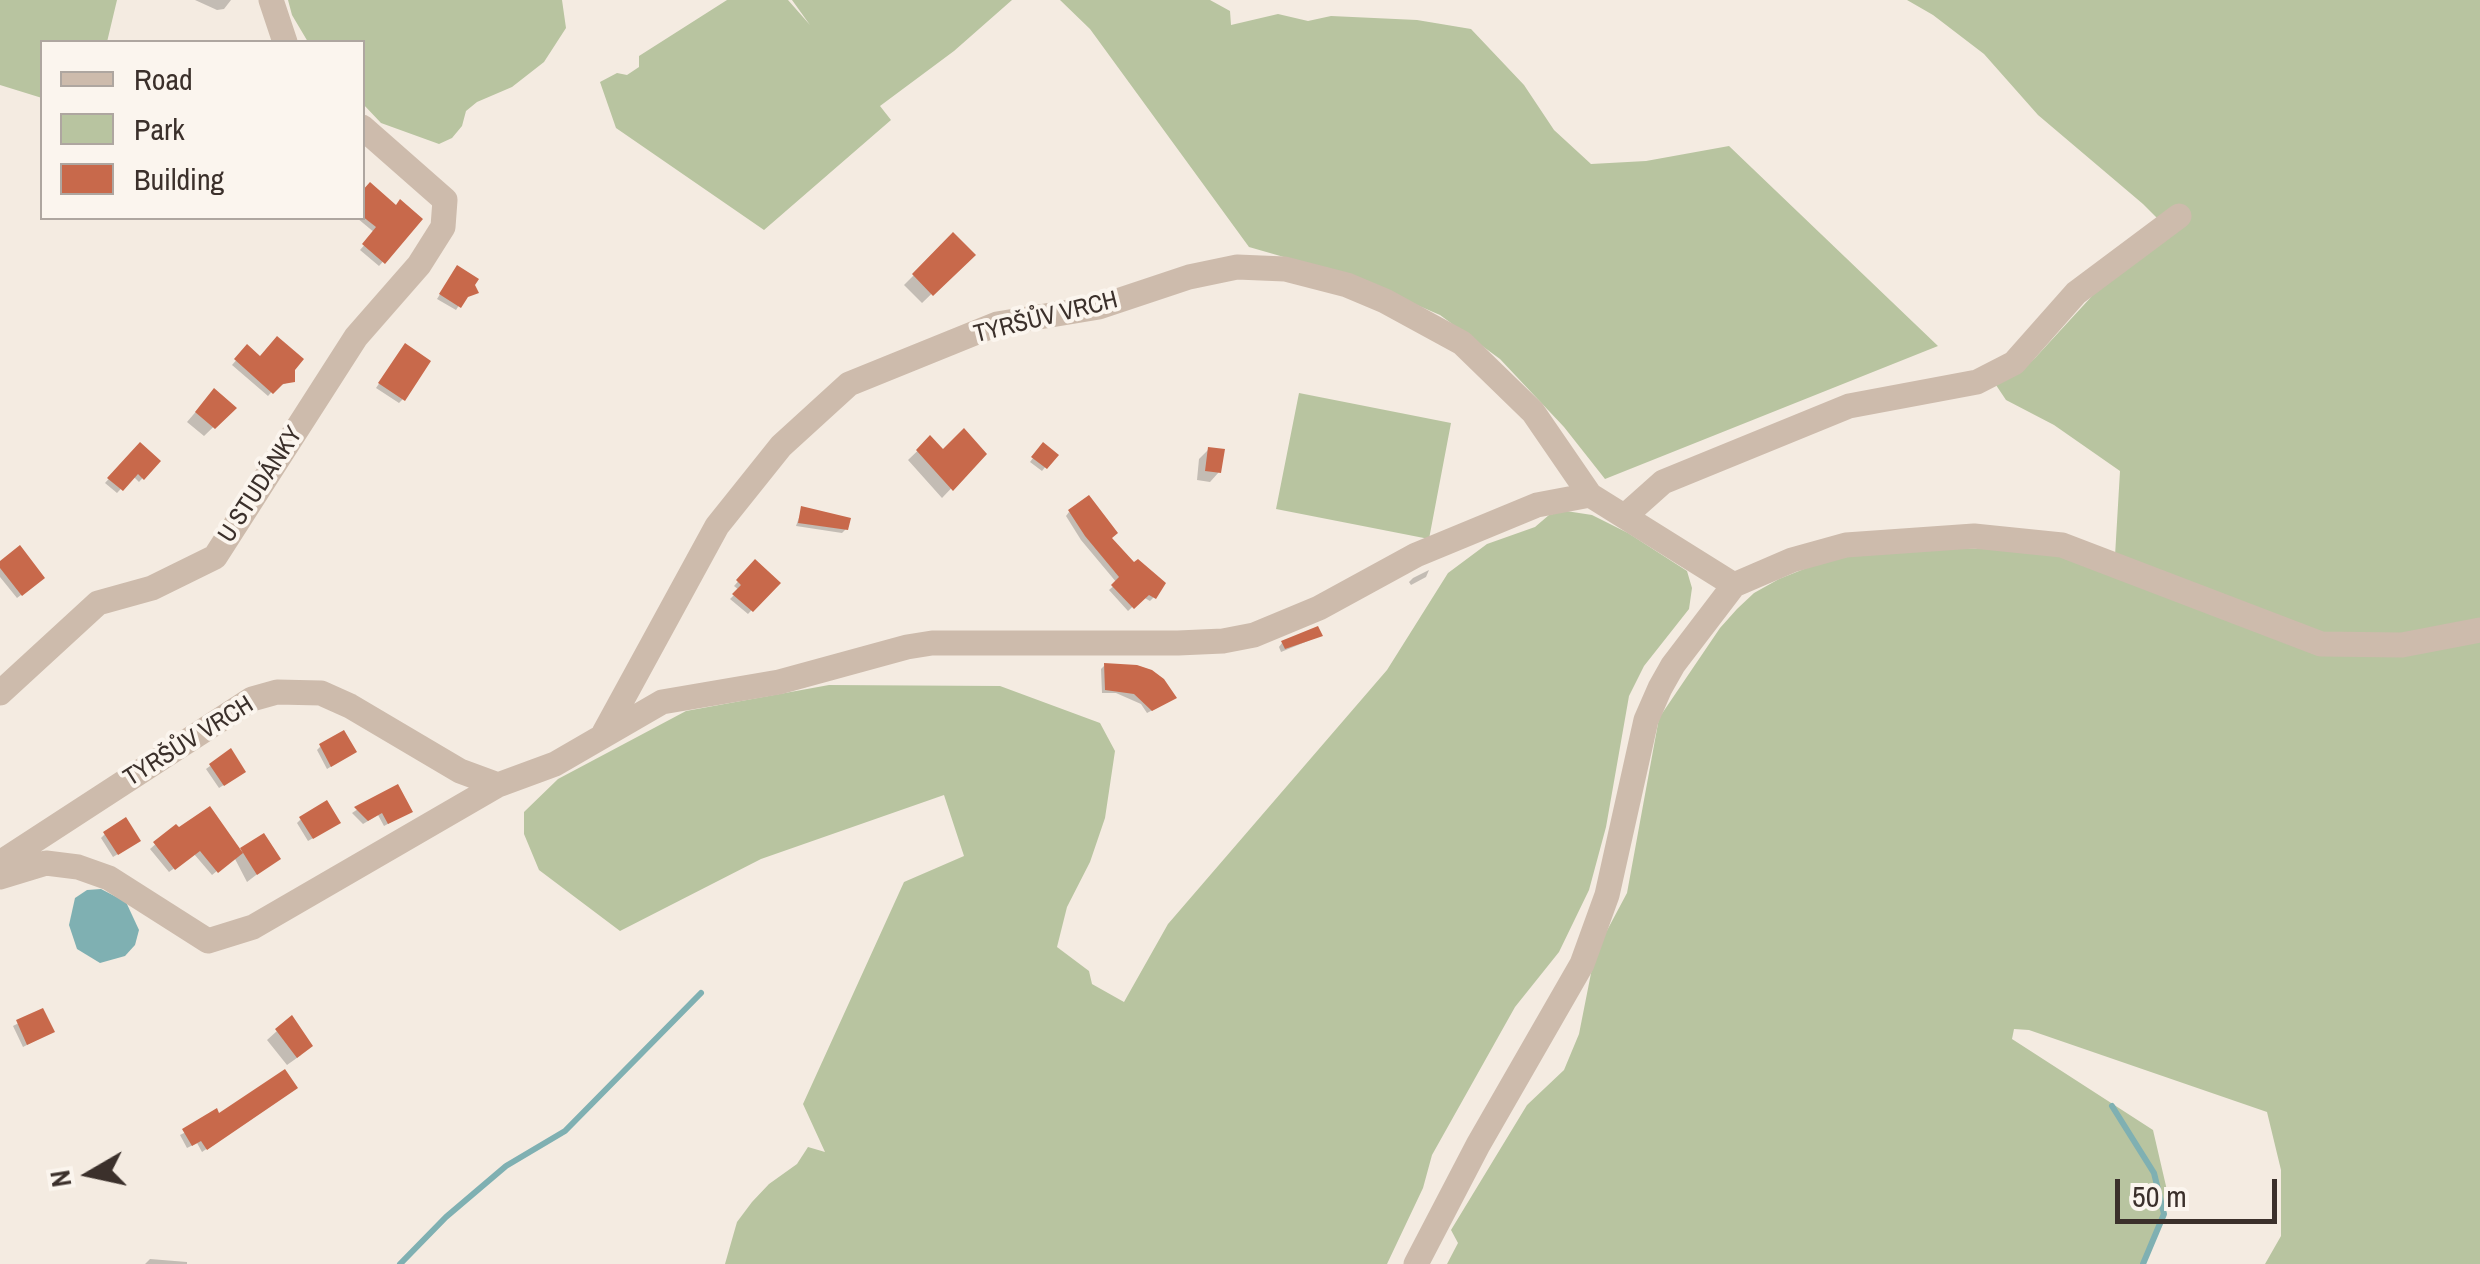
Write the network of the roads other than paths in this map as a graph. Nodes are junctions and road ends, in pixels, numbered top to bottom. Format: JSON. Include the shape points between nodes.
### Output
{"nodes":[{"id":1,"x":271,"y":0,"type":"edge"},
{"id":2,"x":284,"y":40,"type":"edge"},
{"id":3,"x":365,"y":130,"type":"edge"},
{"id":4,"x":2179,"y":216,"type":"dead end"},
{"id":5,"x":1590,"y":495,"type":"junction"},
{"id":6,"x":1626,"y":515,"type":"junction"},
{"id":7,"x":1734,"y":585,"type":"junction"},
{"id":8,"x":2480,"y":630,"type":"edge"},
{"id":9,"x":0,"y":693,"type":"edge"},
{"id":10,"x":604,"y":734,"type":"junction"},
{"id":11,"x":498,"y":785,"type":"junction"},
{"id":12,"x":0,"y":863,"type":"edge"},
{"id":13,"x":0,"y":877,"type":"edge"},
{"id":14,"x":1416,"y":1264,"type":"edge"}],
"edges":[{"from":1,"to":2,"type":"street"},
{"from":3,"to":9,"type":"street","name":"U STUDÁNKY","via":[[445,200],[444,227],[356,337],[214,557],[152,588],[98,603]]},
{"from":4,"to":6,"type":"street","via":[[2076,293],[2014,364],[1977,382],[1849,406],[1663,482]]},
{"from":5,"to":6,"type":"street","name":"TYRŠŮV VRCH"},
{"from":5,"to":10,"type":"street","via":[[1538,506],[1416,555],[1319,608],[1254,634],[1223,641],[932,642],[779,682],[662,702]]},
{"from":5,"to":10,"type":"street","name":"TYRŠŮV VRCH","via":[[1533,412],[1462,343],[1347,285],[1266,267],[1209,272],[1099,308],[997,324],[850,384],[781,446],[717,526]]},
{"from":6,"to":7,"type":"street","name":"TYRŠŮV VRCH"},
{"from":7,"to":8,"type":"street","via":[[1846,545],[1974,536],[2062,545],[2321,644],[2402,645]]},
{"from":7,"to":14,"type":"street","via":[[1660,688],[1646,720],[1607,895],[1582,964]]},
{"from":10,"to":11,"type":"street","via":[[555,764]]},
{"from":11,"to":12,"type":"street","name":"TYRŠŮV VRCH","via":[[460,771],[321,692],[277,692],[252,698]]},
{"from":11,"to":13,"type":"street","via":[[253,927],[208,941],[109,878],[78,867],[46,863]]}]}
